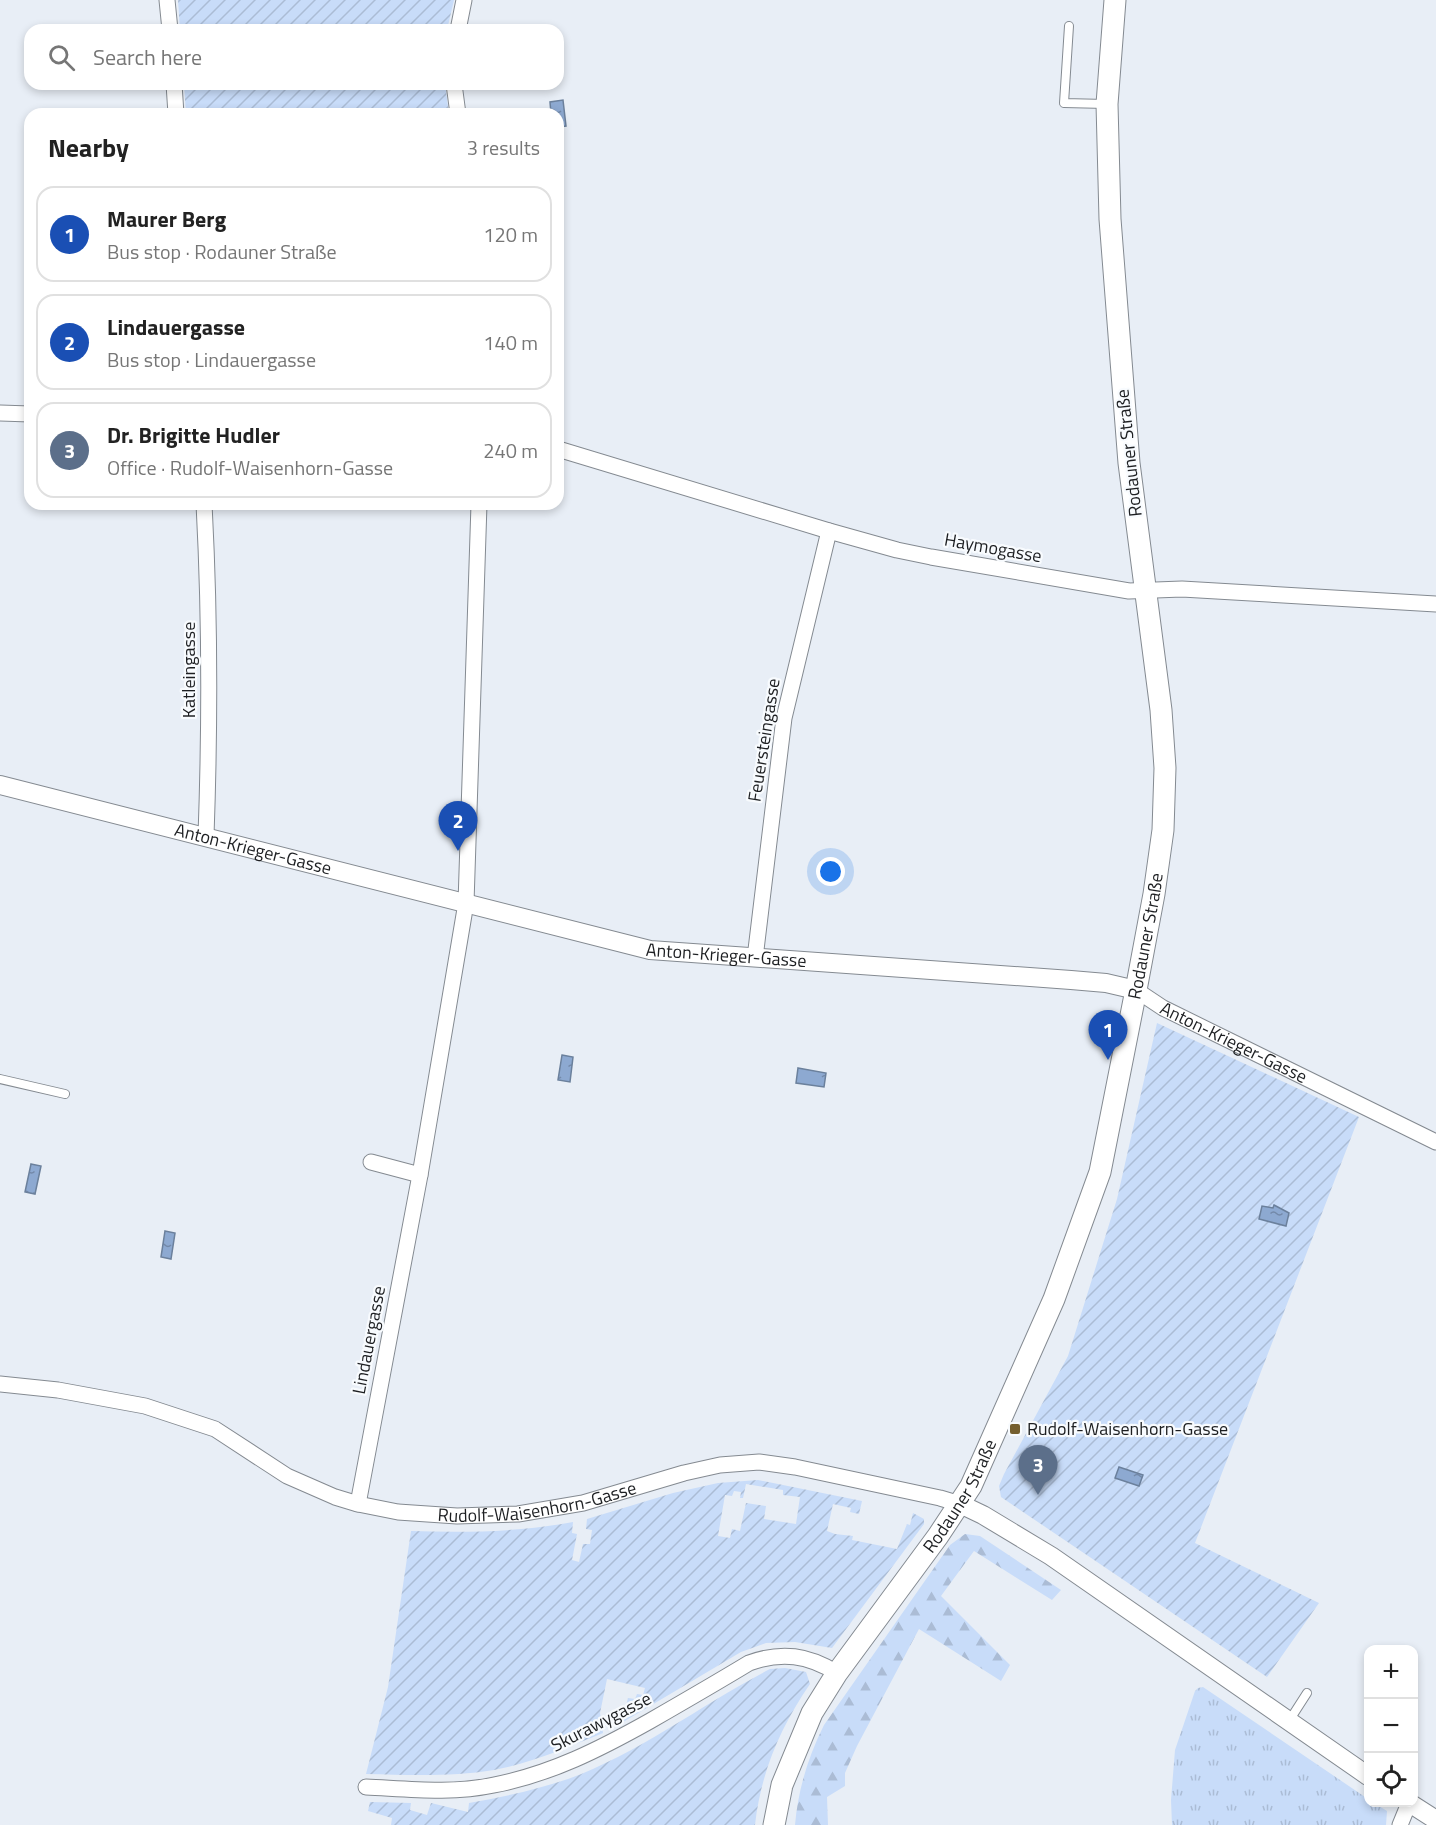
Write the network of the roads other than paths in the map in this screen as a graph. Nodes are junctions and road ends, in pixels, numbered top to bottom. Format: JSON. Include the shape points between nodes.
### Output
{"nodes":[{"id":1,"x":167,"y":0,"type":"edge"},
{"id":2,"x":464,"y":0,"type":"edge"},
{"id":3,"x":1115,"y":0,"type":"edge"},
{"id":4,"x":169,"y":24,"type":"edge"},
{"id":5,"x":459,"y":24,"type":"edge"},
{"id":6,"x":1070,"y":26,"type":"dead end"},
{"id":7,"x":174,"y":90,"type":"edge"},
{"id":8,"x":455,"y":90,"type":"edge"},
{"id":9,"x":1107,"y":104,"type":"junction"},
{"id":10,"x":176,"y":108,"type":"edge"},
{"id":11,"x":457,"y":108,"type":"edge"},
{"id":12,"x":0,"y":413,"type":"edge"},
{"id":13,"x":24,"y":414,"type":"edge"},
{"id":14,"x":564,"y":451,"type":"edge"},
{"id":15,"x":204,"y":510,"type":"edge"},
{"id":16,"x":479,"y":510,"type":"edge"},
{"id":17,"x":829,"y":531,"type":"junction"},
{"id":18,"x":1145,"y":592,"type":"junction"},
{"id":19,"x":1436,"y":604,"type":"edge"},
{"id":20,"x":0,"y":785,"type":"edge"},
{"id":21,"x":206,"y":836,"type":"junction"},
{"id":22,"x":466,"y":903,"type":"junction"},
{"id":23,"x":755,"y":958,"type":"junction"},
{"id":24,"x":1136,"y":990,"type":"junction"},
{"id":25,"x":0,"y":1079,"type":"edge"},
{"id":26,"x":65,"y":1094,"type":"dead end"},
{"id":27,"x":1436,"y":1142,"type":"edge"},
{"id":28,"x":371,"y":1162,"type":"dead end"},
{"id":29,"x":420,"y":1175,"type":"junction"},
{"id":30,"x":0,"y":1384,"type":"edge"},
{"id":31,"x":358,"y":1504,"type":"junction"},
{"id":32,"x":960,"y":1504,"type":"junction"},
{"id":33,"x":837,"y":1673,"type":"junction"},
{"id":34,"x":1307,"y":1693,"type":"dead end"},
{"id":35,"x":1289,"y":1721,"type":"junction"},
{"id":36,"x":1364,"y":1773,"type":"edge"},
{"id":37,"x":366,"y":1787,"type":"dead end"},
{"id":38,"x":1407,"y":1807,"type":"edge"},
{"id":39,"x":1415,"y":1807,"type":"edge"},
{"id":40,"x":1436,"y":1820,"type":"edge"},
{"id":41,"x":774,"y":1825,"type":"edge"},
{"id":42,"x":1400,"y":1825,"type":"edge"}],
"edges":[{"from":1,"to":4,"type":"street"},
{"from":2,"to":5,"type":"street"},
{"from":3,"to":9,"type":"main road","name":"Rodauner Straße"},
{"from":6,"to":9,"type":"lane","via":[[1064,103]]},
{"from":7,"to":10,"type":"street"},
{"from":8,"to":11,"type":"street"},
{"from":9,"to":18,"type":"main road","name":"Rodauner Straße","via":[[1119,342]]},
{"from":12,"to":13,"type":"street"},
{"from":14,"to":17,"type":"street","name":"Haymogasse"},
{"from":15,"to":21,"type":"street","name":"Katleingasse","via":[[209,587]]},
{"from":16,"to":22,"type":"street","name":"Lindauergasse"},
{"from":17,"to":18,"type":"street","name":"Haymogasse","via":[[931,557]]},
{"from":17,"to":23,"type":"street","name":"Feuersteingasse","via":[[784,718]]},
{"from":18,"to":19,"type":"street","name":"Haymogasse","via":[[1182,589]]},
{"from":18,"to":24,"type":"main road","name":"Rodauner Straße","via":[[1165,768],[1163,830]]},
{"from":20,"to":21,"type":"street","name":"Anton-Krieger-Gasse"},
{"from":21,"to":22,"type":"street","name":"Anton-Krieger-Gasse"},
{"from":22,"to":23,"type":"street","name":"Anton-Krieger-Gasse","via":[[650,950]]},
{"from":22,"to":29,"type":"street","name":"Lindauergasse"},
{"from":23,"to":24,"type":"street","name":"Anton-Krieger-Gasse","via":[[1071,980]]},
{"from":24,"to":27,"type":"street","name":"Anton-Krieger-Gasse","via":[[1163,1008]]},
{"from":24,"to":32,"type":"main road","name":"Rodauner Straße","via":[[1100,1172],[1054,1299]]},
{"from":25,"to":26,"type":"lane"},
{"from":28,"to":29,"type":"street"},
{"from":29,"to":31,"type":"street","name":"Lindauergasse"},
{"from":30,"to":31,"type":"street","name":"Rudolf-Waisenhorn-Gasse","via":[[145,1406],[215,1429],[287,1476]]},
{"from":31,"to":32,"type":"street","name":"Rudolf-Waisenhorn-Gasse","via":[[398,1512],[458,1516],[518,1514],[583,1503],[684,1473],[759,1462]]},
{"from":32,"to":33,"type":"main road","name":"Rodauner Straße"},
{"from":32,"to":35,"type":"street","name":"Rudolf-Waisenhorn-Gasse","via":[[1051,1556]]},
{"from":33,"to":37,"type":"street","name":"Skurawygasse","via":[[819,1662],[790,1656],[763,1658],[591,1753],[537,1774],[461,1790]]},
{"from":33,"to":41,"type":"main road","name":"Rodauner Straße","via":[[812,1713],[782,1785]]},
{"from":34,"to":35,"type":"lane"},
{"from":35,"to":36,"type":"street","name":"Rudolf-Waisenhorn-Gasse"},
{"from":38,"to":42,"type":"street"},
{"from":39,"to":40,"type":"street"}]}
